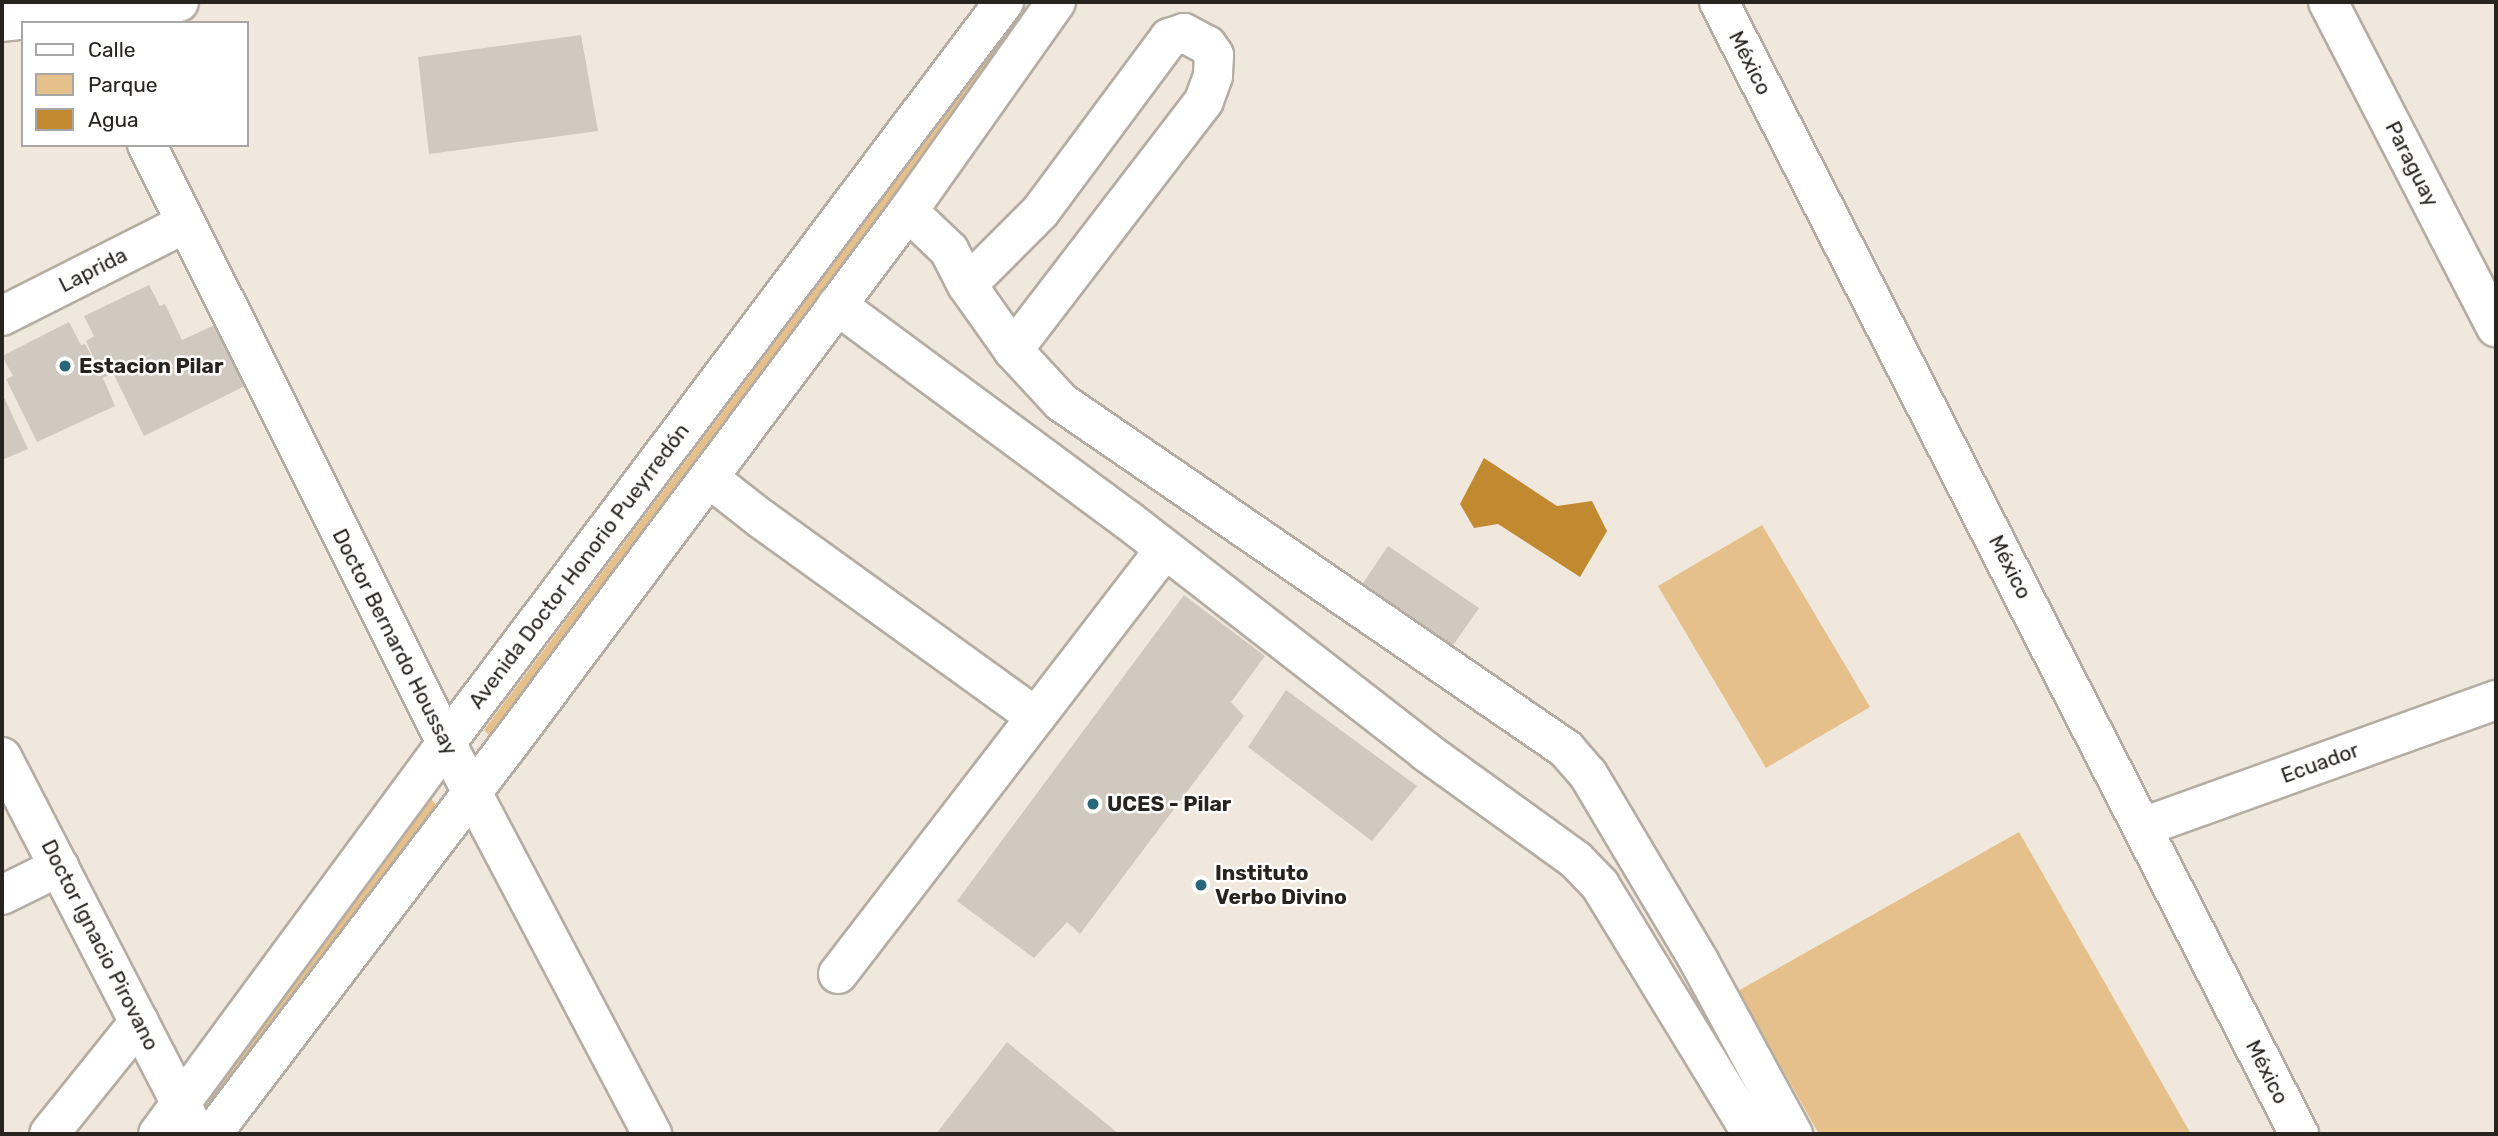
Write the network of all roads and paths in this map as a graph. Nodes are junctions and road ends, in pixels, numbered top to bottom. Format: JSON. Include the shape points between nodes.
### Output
{"nodes":[{"id":1,"x":179,"y":2,"type":"edge"},
{"id":2,"x":1004,"y":2,"type":"edge"},
{"id":3,"x":1056,"y":2,"type":"edge"},
{"id":4,"x":1719,"y":2,"type":"edge"},
{"id":5,"x":2328,"y":2,"type":"edge"},
{"id":6,"x":85,"y":17,"type":"edge"},
{"id":7,"x":2,"y":22,"type":"edge"},
{"id":8,"x":148,"y":147,"type":"edge"},
{"id":9,"x":908,"y":211,"type":"junction"},
{"id":10,"x":184,"y":224,"type":"junction"},
{"id":11,"x":967,"y":285,"type":"junction"},
{"id":12,"x":837,"y":305,"type":"junction"},
{"id":13,"x":2,"y":316,"type":"edge"},
{"id":14,"x":2496,"y":327,"type":"edge"},
{"id":15,"x":1013,"y":350,"type":"junction"},
{"id":16,"x":709,"y":478,"type":"junction"},
{"id":17,"x":1166,"y":549,"type":"junction"},
{"id":18,"x":2496,"y":700,"type":"edge"},
{"id":19,"x":1035,"y":717,"type":"junction"},
{"id":20,"x":446,"y":743,"type":"junction"},
{"id":21,"x":2,"y":757,"type":"edge"},
{"id":22,"x":472,"y":794,"type":"junction"},
{"id":23,"x":2143,"y":827,"type":"junction"},
{"id":24,"x":60,"y":867,"type":"junction"},
{"id":25,"x":2,"y":895,"type":"edge"},
{"id":26,"x":838,"y":974,"type":"dead end"},
{"id":27,"x":139,"y":1022,"type":"junction"},
{"id":28,"x":189,"y":1119,"type":"edge"},
{"id":29,"x":49,"y":1134,"type":"edge"},
{"id":30,"x":158,"y":1134,"type":"edge"},
{"id":31,"x":212,"y":1134,"type":"edge"},
{"id":32,"x":652,"y":1134,"type":"edge"},
{"id":33,"x":1752,"y":1134,"type":"edge"},
{"id":34,"x":1793,"y":1134,"type":"edge"},
{"id":35,"x":2299,"y":1134,"type":"edge"}],
"edges":[{"from":1,"to":6,"type":"street"},
{"from":2,"to":20,"type":"street","name":"Avenida Doctor Honorio Pueyrredón"},
{"from":3,"to":9,"type":"street"},
{"from":4,"to":23,"type":"street","name":"México"},
{"from":5,"to":14,"type":"street","name":"Paraguay"},
{"from":6,"to":7,"type":"street"},
{"from":8,"to":10,"type":"street","name":"Doctor Bernardo Houssay"},
{"from":9,"to":11,"type":"street","via":[[949,250]]},
{"from":9,"to":12,"type":"street"},
{"from":10,"to":13,"type":"street","name":"Laprida"},
{"from":10,"to":20,"type":"street","name":"Doctor Bernardo Houssay"},
{"from":11,"to":15,"type":"street"},
{"from":11,"to":15,"type":"street","via":[[1040,212],[1169,38],[1184,33],[1207,45],[1214,55],[1213,76],[1204,101]]},
{"from":12,"to":16,"type":"street"},
{"from":12,"to":17,"type":"street"},
{"from":15,"to":34,"type":"street","via":[[1061,402],[1566,749],[1588,774],[1700,963]]},
{"from":16,"to":19,"type":"street"},
{"from":16,"to":22,"type":"street"},
{"from":17,"to":19,"type":"street"},
{"from":17,"to":33,"type":"street","via":[[1425,751],[1576,860],[1600,885]]},
{"from":18,"to":23,"type":"street","name":"Ecuador"},
{"from":19,"to":26,"type":"street"},
{"from":20,"to":22,"type":"street","name":"Doctor Bernardo Houssay"},
{"from":20,"to":28,"type":"street","name":"Avenida Doctor Honorio Pueyrredón"},
{"from":21,"to":24,"type":"street","name":"Doctor Ignacio Pirovano"},
{"from":22,"to":31,"type":"street"},
{"from":22,"to":32,"type":"street","name":"Doctor Bernardo Houssay"},
{"from":23,"to":35,"type":"street","name":"México"},
{"from":24,"to":25,"type":"street"},
{"from":24,"to":27,"type":"street","name":"Doctor Ignacio Pirovano"},
{"from":27,"to":28,"type":"street","name":"Doctor Ignacio Pirovano"},
{"from":27,"to":29,"type":"street"},
{"from":28,"to":30,"type":"street","name":"Avenida Doctor Honorio Pueyrredón"}]}
